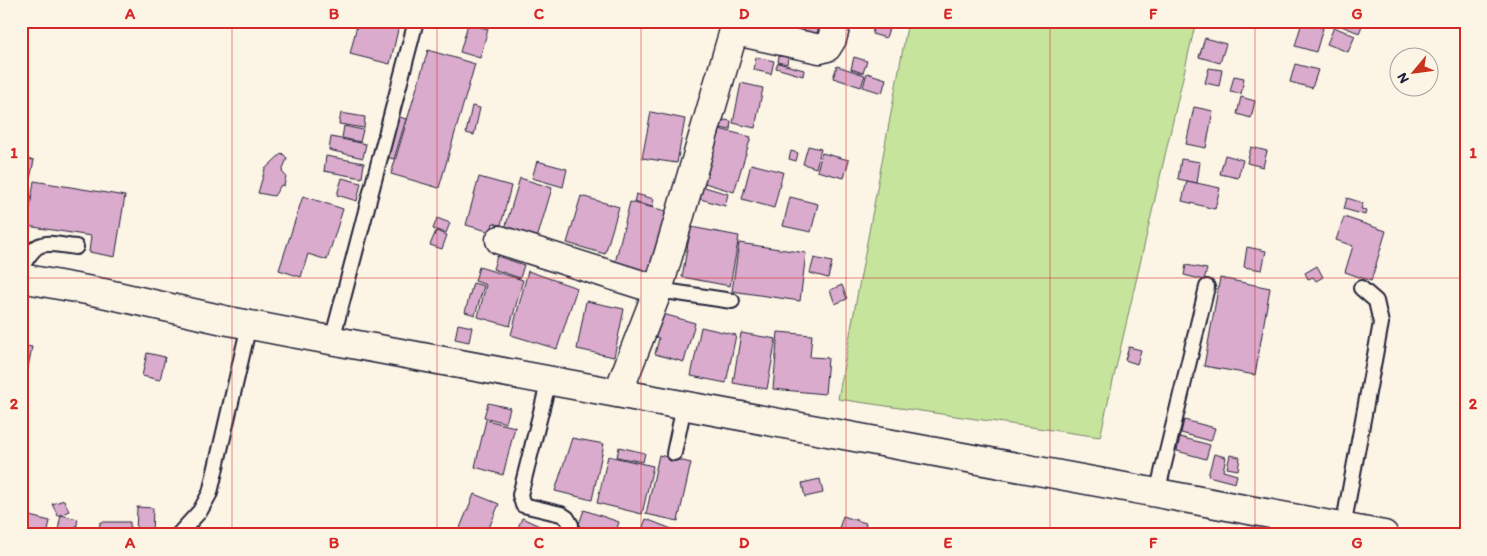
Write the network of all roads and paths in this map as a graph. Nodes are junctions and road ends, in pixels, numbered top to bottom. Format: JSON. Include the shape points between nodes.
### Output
{"nodes":[{"id":1,"x":416,"y":21,"type":"edge"},
{"id":2,"x":837,"y":21,"type":"edge"},
{"id":3,"x":751,"y":27,"type":"edge"},
{"id":4,"x":500,"y":240,"type":"dead end"},
{"id":5,"x":76,"y":247,"type":"dead end"},
{"id":6,"x":21,"y":268,"type":"edge"},
{"id":7,"x":21,"y":278,"type":"edge"},
{"id":8,"x":1207,"y":287,"type":"dead end"},
{"id":9,"x":1362,"y":288,"type":"dead end"},
{"id":10,"x":658,"y":290,"type":"junction"},
{"id":11,"x":732,"y":301,"type":"dead end"},
{"id":12,"x":249,"y":325,"type":"junction"},
{"id":13,"x":332,"y":340,"type":"junction"},
{"id":14,"x":549,"y":380,"type":"junction"},
{"id":15,"x":618,"y":393,"type":"junction"},
{"id":16,"x":684,"y":406,"type":"junction"},
{"id":17,"x":674,"y":453,"type":"dead end"},
{"id":18,"x":1157,"y":493,"type":"junction"},
{"id":19,"x":1343,"y":527,"type":"junction"},
{"id":20,"x":178,"y":535,"type":"edge"},
{"id":21,"x":568,"y":535,"type":"edge"},
{"id":22,"x":1384,"y":535,"type":"edge"}],
"edges":[{"from":1,"to":13,"type":"lane"},
{"from":2,"to":3,"type":"street","via":[[832,39],[827,47],[820,49]]},
{"from":3,"to":10,"type":"street","via":[[733,34]]},
{"from":4,"to":10,"type":"street"},
{"from":5,"to":6,"type":"lane","via":[[38,245]]},
{"from":7,"to":12,"type":"street","via":[[103,292]]},
{"from":8,"to":18,"type":"lane"},
{"from":9,"to":19,"type":"lane","via":[[1376,301],[1381,323]]},
{"from":10,"to":11,"type":"lane"},
{"from":10,"to":15,"type":"street"},
{"from":12,"to":13,"type":"street"},
{"from":12,"to":20,"type":"lane","via":[[210,493],[200,511]]},
{"from":13,"to":14,"type":"street"},
{"from":14,"to":15,"type":"street"},
{"from":14,"to":21,"type":"lane","via":[[520,500],[522,505],[567,518],[572,525]]},
{"from":15,"to":16,"type":"street"},
{"from":16,"to":17,"type":"lane"},
{"from":16,"to":18,"type":"street"},
{"from":18,"to":19,"type":"street"},
{"from":19,"to":22,"type":"street"}]}
